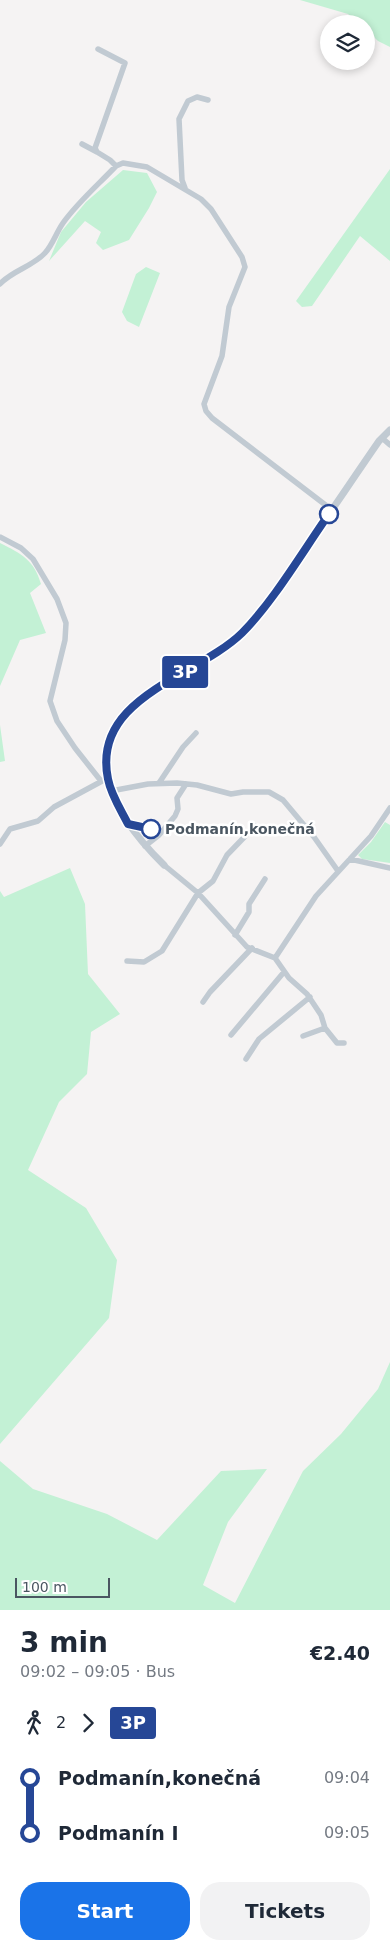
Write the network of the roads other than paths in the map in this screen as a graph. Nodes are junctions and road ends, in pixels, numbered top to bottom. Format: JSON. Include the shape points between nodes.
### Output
{"nodes":[{"id":1,"x":98,"y":49,"type":"dead end"},
{"id":2,"x":208,"y":100,"type":"dead end"},
{"id":3,"x":82,"y":144,"type":"dead end"},
{"id":4,"x":97,"y":152,"type":"junction"},
{"id":5,"x":116,"y":166,"type":"junction"},
{"id":6,"x":184,"y":188,"type":"junction"},
{"id":7,"x":0,"y":284,"type":"edge"},
{"id":8,"x":390,"y":430,"type":"edge"},
{"id":9,"x":382,"y":438,"type":"junction"},
{"id":10,"x":390,"y":445,"type":"edge"},
{"id":11,"x":332,"y":510,"type":"junction"},
{"id":12,"x":0,"y":537,"type":"edge"},
{"id":13,"x":196,"y":733,"type":"dead end"},
{"id":14,"x":104,"y":780,"type":"junction"},
{"id":15,"x":159,"y":783,"type":"junction"},
{"id":16,"x":186,"y":784,"type":"junction"},
{"id":17,"x":111,"y":791,"type":"junction"},
{"id":18,"x":390,"y":808,"type":"edge"},
{"id":19,"x":128,"y":824,"type":"junction"},
{"id":20,"x":255,"y":826,"type":"dead end"},
{"id":21,"x":159,"y":835,"type":"junction"},
{"id":22,"x":0,"y":844,"type":"edge"},
{"id":23,"x":145,"y":846,"type":"junction"},
{"id":24,"x":350,"y":859,"type":"junction"},
{"id":25,"x":164,"y":865,"type":"joint"},
{"id":26,"x":390,"y":868,"type":"edge"},
{"id":27,"x":338,"y":871,"type":"junction"},
{"id":28,"x":265,"y":879,"type":"dead end"},
{"id":29,"x":198,"y":893,"type":"junction"},
{"id":30,"x":235,"y":934,"type":"junction"},
{"id":31,"x":252,"y":948,"type":"junction"},
{"id":32,"x":275,"y":958,"type":"junction"},
{"id":33,"x":127,"y":961,"type":"dead end"},
{"id":34,"x":284,"y":972,"type":"junction"},
{"id":35,"x":310,"y":997,"type":"junction"},
{"id":36,"x":203,"y":1002,"type":"dead end"},
{"id":37,"x":325,"y":1028,"type":"junction"},
{"id":38,"x":231,"y":1035,"type":"dead end"},
{"id":39,"x":303,"y":1036,"type":"dead end"},
{"id":40,"x":344,"y":1043,"type":"dead end"},
{"id":41,"x":246,"y":1059,"type":"dead end"}],
"edges":[{"from":1,"to":4,"type":"street","via":[[125,63],[96,144]]},
{"from":2,"to":6,"type":"street","via":[[198,97],[188,100],[179,119]]},
{"from":3,"to":4,"type":"street"},
{"from":4,"to":5,"type":"street"},
{"from":5,"to":6,"type":"street","via":[[123,163],[146,167]]},
{"from":5,"to":7,"type":"street","via":[[67,218],[44,254],[10,274]]},
{"from":6,"to":11,"type":"street","via":[[211,208],[245,267],[229,307],[222,356],[204,404],[206,411]]},
{"from":8,"to":9,"type":"street"},
{"from":9,"to":10,"type":"street"},
{"from":9,"to":11,"type":"street"},
{"from":11,"to":14,"type":"street","via":[[276,590],[241,633],[219,651],[142,699],[118,723],[107,751]]},
{"from":12,"to":14,"type":"street","via":[[33,559],[57,598],[66,623],[65,640],[50,701],[57,721],[75,748]]},
{"from":13,"to":15,"type":"street"},
{"from":14,"to":17,"type":"street"},
{"from":14,"to":22,"type":"street","via":[[54,807],[38,821],[10,829]]},
{"from":15,"to":16,"type":"street"},
{"from":15,"to":17,"type":"street"},
{"from":16,"to":21,"type":"street","via":[[177,798],[175,816]]},
{"from":16,"to":27,"type":"street","via":[[231,794],[269,792],[283,800]]},
{"from":17,"to":19,"type":"street"},
{"from":18,"to":24,"type":"street"},
{"from":19,"to":21,"type":"street","via":[[149,828]]},
{"from":19,"to":23,"type":"street"},
{"from":20,"to":29,"type":"street","via":[[227,855],[213,881]]},
{"from":21,"to":23,"type":"street"},
{"from":23,"to":25,"type":"street"},
{"from":24,"to":26,"type":"street"},
{"from":24,"to":27,"type":"street"},
{"from":25,"to":29,"type":"street"},
{"from":27,"to":32,"type":"street","via":[[316,896]]},
{"from":28,"to":30,"type":"street"},
{"from":29,"to":30,"type":"street"},
{"from":29,"to":33,"type":"street","via":[[162,951],[144,962]]},
{"from":30,"to":31,"type":"street"},
{"from":31,"to":32,"type":"street"},
{"from":31,"to":36,"type":"street"},
{"from":32,"to":34,"type":"street"},
{"from":34,"to":35,"type":"street"},
{"from":34,"to":38,"type":"street"},
{"from":35,"to":37,"type":"street"},
{"from":35,"to":41,"type":"street","via":[[259,1038]]},
{"from":37,"to":39,"type":"street"},
{"from":37,"to":40,"type":"street","via":[[337,1043]]}]}
